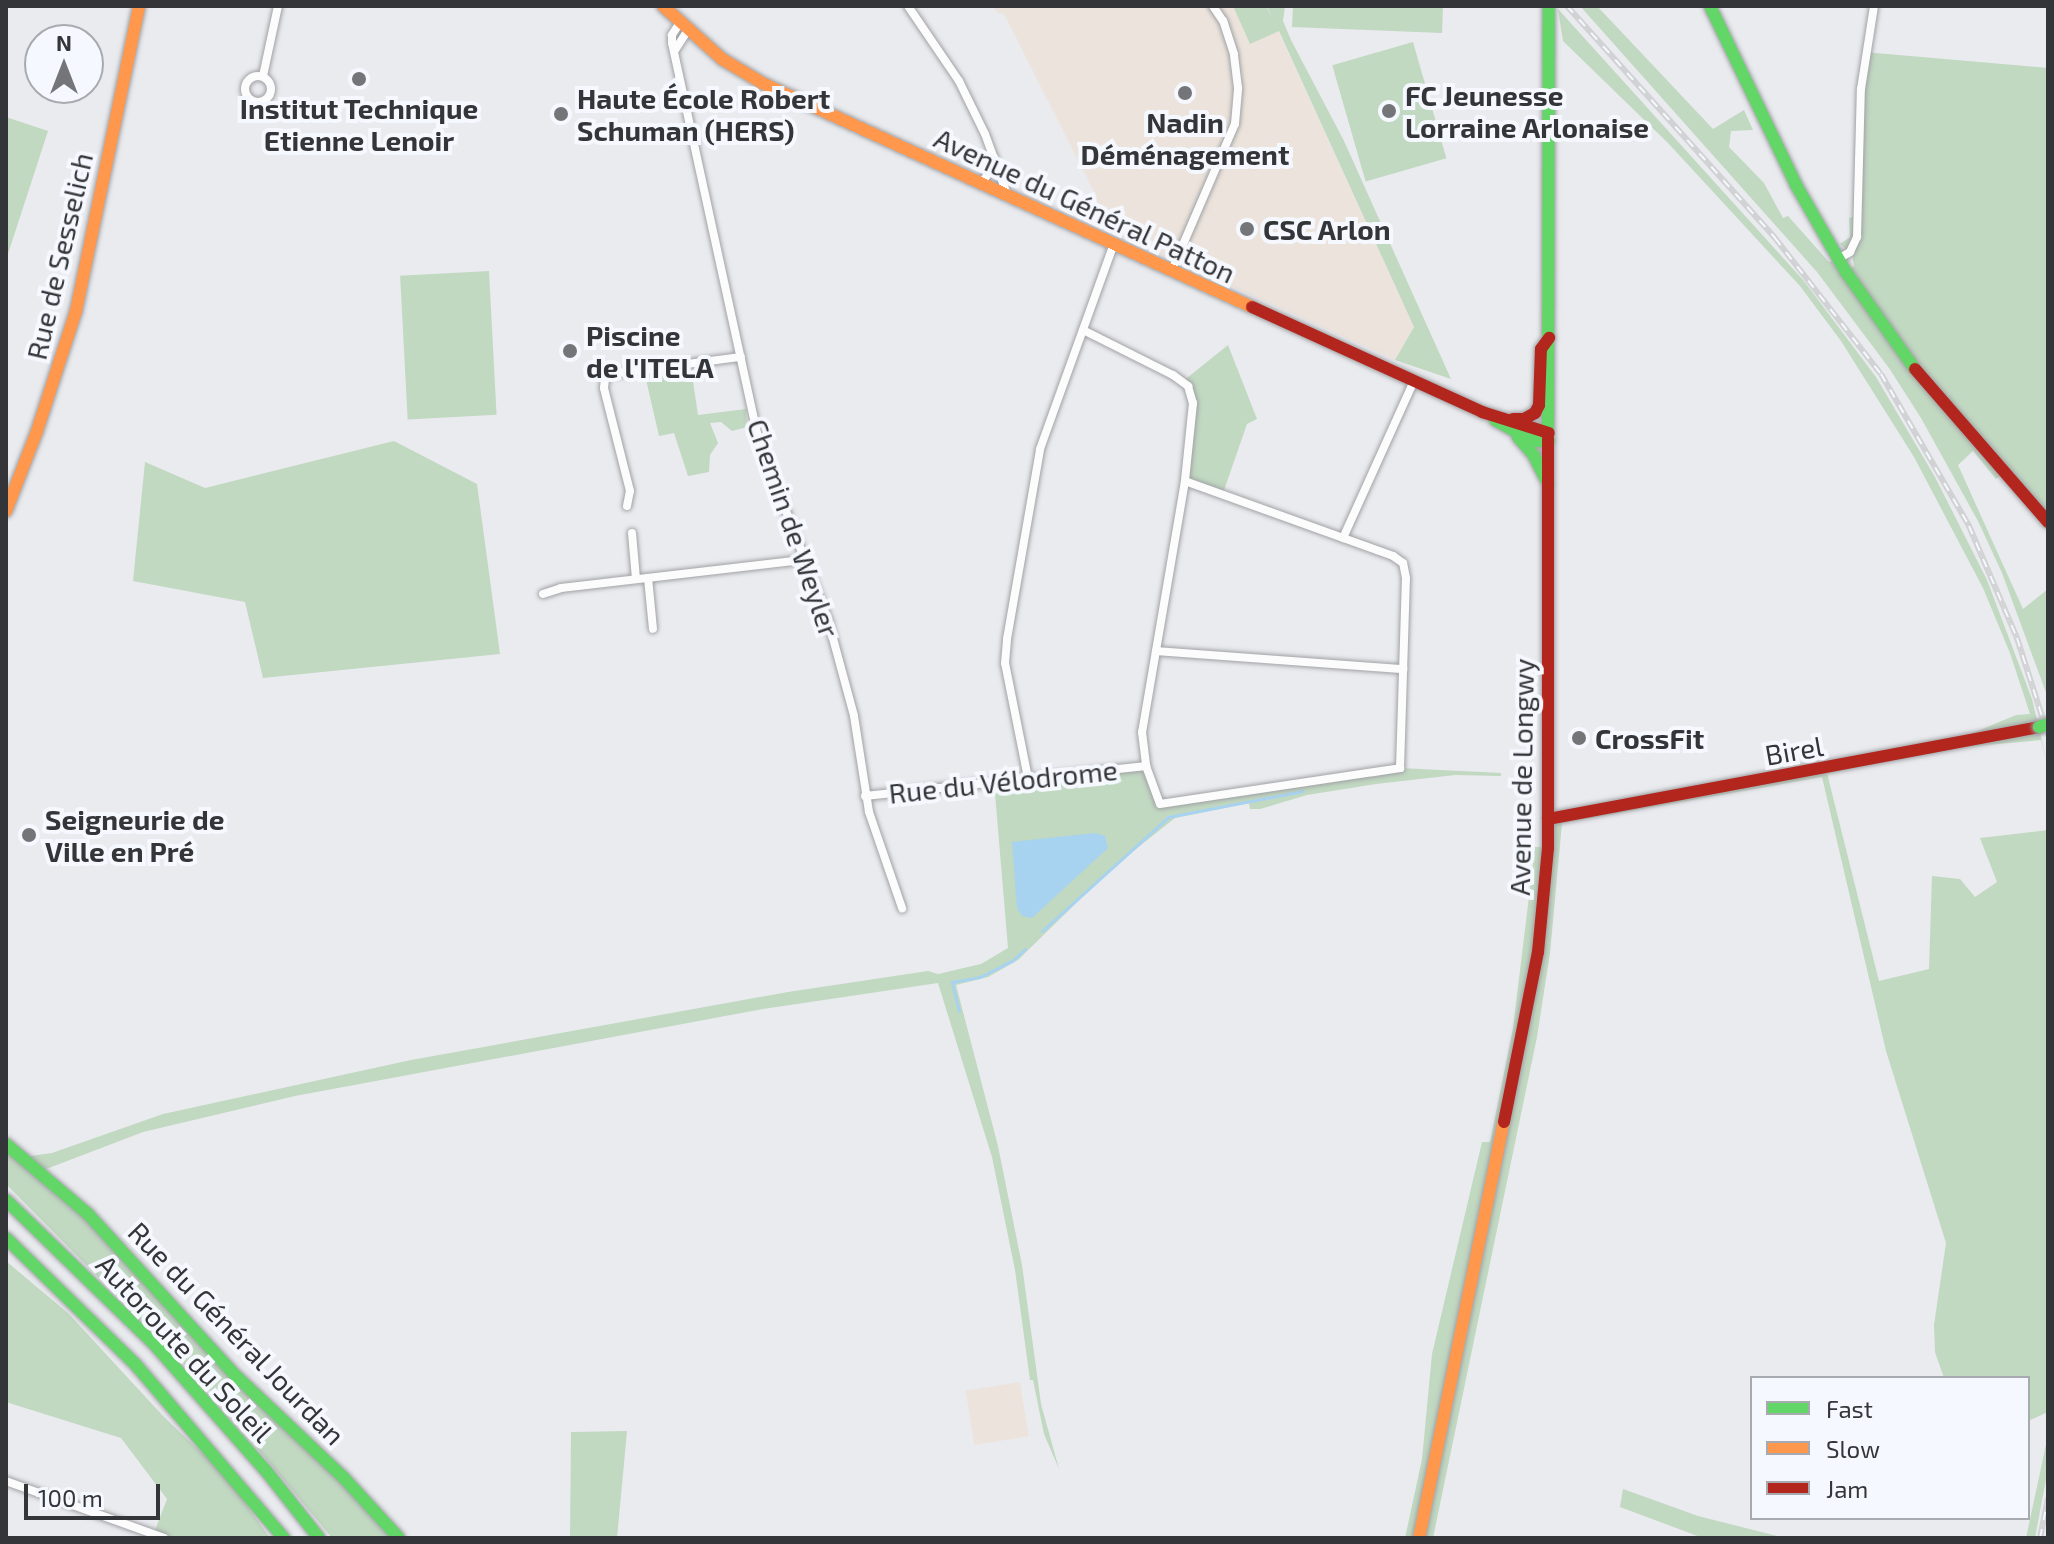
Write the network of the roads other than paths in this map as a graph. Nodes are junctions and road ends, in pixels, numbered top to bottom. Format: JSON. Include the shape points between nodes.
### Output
{"nodes":[{"id":1,"x":139,"y":6,"type":"edge"},
{"id":2,"x":278,"y":6,"type":"edge"},
{"id":3,"x":663,"y":6,"type":"edge"},
{"id":4,"x":674,"y":6,"type":"edge"},
{"id":5,"x":908,"y":6,"type":"edge"},
{"id":6,"x":1213,"y":6,"type":"edge"},
{"id":7,"x":1710,"y":6,"type":"edge"},
{"id":8,"x":1874,"y":6,"type":"edge"},
{"id":9,"x":1549,"y":7,"type":"edge"},
{"id":10,"x":684,"y":25,"type":"junction"},
{"id":11,"x":263,"y":76,"type":"dead end"},
{"id":12,"x":994,"y":156,"type":"junction"},
{"id":13,"x":982,"y":183,"type":"junction"},
{"id":14,"x":1007,"y":195,"type":"junction"},
{"id":15,"x":1114,"y":244,"type":"junction"},
{"id":16,"x":1838,"y":259,"type":"junction"},
{"id":17,"x":1172,"y":270,"type":"junction"},
{"id":18,"x":1083,"y":330,"type":"junction"},
{"id":19,"x":1549,"y":338,"type":"junction"},
{"id":20,"x":741,"y":357,"type":"junction"},
{"id":21,"x":1414,"y":381,"type":"junction"},
{"id":22,"x":1482,"y":412,"type":"junction"},
{"id":23,"x":1516,"y":434,"type":"junction"},
{"id":24,"x":1549,"y":437,"type":"junction"},
{"id":25,"x":1185,"y":481,"type":"junction"},
{"id":26,"x":1548,"y":484,"type":"junction"},
{"id":27,"x":627,"y":506,"type":"dead end"},
{"id":28,"x":6,"y":511,"type":"edge"},
{"id":29,"x":2048,"y":522,"type":"edge"},
{"id":30,"x":632,"y":533,"type":"dead end"},
{"id":31,"x":1343,"y":538,"type":"junction"},
{"id":32,"x":804,"y":560,"type":"junction"},
{"id":33,"x":648,"y":578,"type":"junction"},
{"id":34,"x":636,"y":579,"type":"junction"},
{"id":35,"x":543,"y":594,"type":"dead end"},
{"id":36,"x":653,"y":629,"type":"dead end"},
{"id":37,"x":1156,"y":651,"type":"junction"},
{"id":38,"x":1403,"y":669,"type":"junction"},
{"id":39,"x":2043,"y":726,"type":"edge"},
{"id":40,"x":1146,"y":766,"type":"junction"},
{"id":41,"x":1028,"y":778,"type":"junction"},
{"id":42,"x":865,"y":796,"type":"junction"},
{"id":43,"x":1548,"y":819,"type":"junction"},
{"id":44,"x":902,"y":908,"type":"dead end"},
{"id":45,"x":6,"y":1144,"type":"edge"},
{"id":46,"x":6,"y":1200,"type":"edge"},
{"id":47,"x":6,"y":1238,"type":"edge"},
{"id":48,"x":6,"y":1481,"type":"edge"},
{"id":49,"x":164,"y":1538,"type":"edge"},
{"id":50,"x":284,"y":1538,"type":"edge"},
{"id":51,"x":319,"y":1538,"type":"edge"},
{"id":52,"x":399,"y":1538,"type":"edge"},
{"id":53,"x":1419,"y":1538,"type":"edge"}],
"edges":[{"from":1,"to":28,"type":"main road","name":"Rue de Sesselich","via":[[76,311]]},
{"from":2,"to":11,"type":"street"},
{"from":3,"to":10,"type":"main road","name":"Avenue du Général Patton"},
{"from":4,"to":10,"type":"main road","name":"Avenue du Général Patton"},
{"from":5,"to":12,"type":"street","via":[[959,81]]},
{"from":6,"to":17,"type":"street","via":[[1234,54],[1235,124]]},
{"from":7,"to":16,"type":"main road"},
{"from":8,"to":16,"type":"street","via":[[1861,89],[1857,237],[1850,252]]},
{"from":9,"to":19,"type":"main road","name":"Avenue de Longwy"},
{"from":10,"to":13,"type":"main road","name":"Avenue du Général Patton","via":[[750,78]]},
{"from":10,"to":20,"type":"street","name":"Chemin de Weyler","via":[[672,35]]},
{"from":12,"to":13,"type":"street"},
{"from":12,"to":14,"type":"street"},
{"from":13,"to":14,"type":"main road","name":"Avenue du Général Patton"},
{"from":14,"to":15,"type":"main road","name":"Avenue du Général Patton"},
{"from":15,"to":17,"type":"main road","name":"Avenue du Général Patton"},
{"from":15,"to":18,"type":"street"},
{"from":16,"to":29,"type":"main road","via":[[1918,374]]},
{"from":17,"to":21,"type":"main road","name":"Avenue du Général Patton"},
{"from":18,"to":25,"type":"street","via":[[1188,386],[1194,420]]},
{"from":18,"to":41,"type":"street","via":[[1040,449],[1007,639],[1005,663]]},
{"from":19,"to":22,"type":"main road","via":[[1541,349],[1535,413],[1511,419]]},
{"from":19,"to":24,"type":"main road","name":"Avenue de Longwy"},
{"from":20,"to":27,"type":"street","via":[[605,379],[630,491]]},
{"from":20,"to":32,"type":"street","name":"Chemin de Weyler","via":[[759,441]]},
{"from":21,"to":22,"type":"main road","name":"Avenue du Général Patton"},
{"from":21,"to":31,"type":"street"},
{"from":22,"to":23,"type":"main road"},
{"from":22,"to":24,"type":"main road"},
{"from":23,"to":24,"type":"main road","via":[[1533,441]]},
{"from":23,"to":26,"type":"main road"},
{"from":24,"to":26,"type":"main road","name":"Avenue de Longwy"},
{"from":25,"to":31,"type":"street"},
{"from":25,"to":37,"type":"street"},
{"from":26,"to":43,"type":"main road","name":"Avenue de Longwy"},
{"from":30,"to":34,"type":"street"},
{"from":31,"to":38,"type":"street","via":[[1403,563]]},
{"from":32,"to":33,"type":"street"},
{"from":32,"to":42,"type":"street","name":"Chemin de Weyler","via":[[842,664]]},
{"from":33,"to":34,"type":"street"},
{"from":33,"to":36,"type":"street"},
{"from":34,"to":35,"type":"street"},
{"from":37,"to":38,"type":"street"},
{"from":37,"to":40,"type":"street","via":[[1142,732]]},
{"from":38,"to":40,"type":"street","name":"Rue du Vélodrome","via":[[1400,768],[1160,804]]},
{"from":39,"to":43,"type":"main road","name":"Birel"},
{"from":40,"to":41,"type":"street","name":"Rue du Vélodrome"},
{"from":41,"to":42,"type":"street","name":"Rue du Vélodrome"},
{"from":42,"to":44,"type":"street","name":"Chemin de Weyler"},
{"from":43,"to":53,"type":"main road","name":"Avenue de Longwy","via":[[1538,952]]},
{"from":45,"to":52,"type":"main road","name":"Rue du Général Jourdan","via":[[88,1214],[233,1373]]},
{"from":46,"to":51,"type":"main road","name":"Autoroute du Soleil","via":[[155,1345]]},
{"from":47,"to":50,"type":"main road","name":"Autoroute du Soleil","via":[[136,1365]]},
{"from":48,"to":49,"type":"street"}]}
